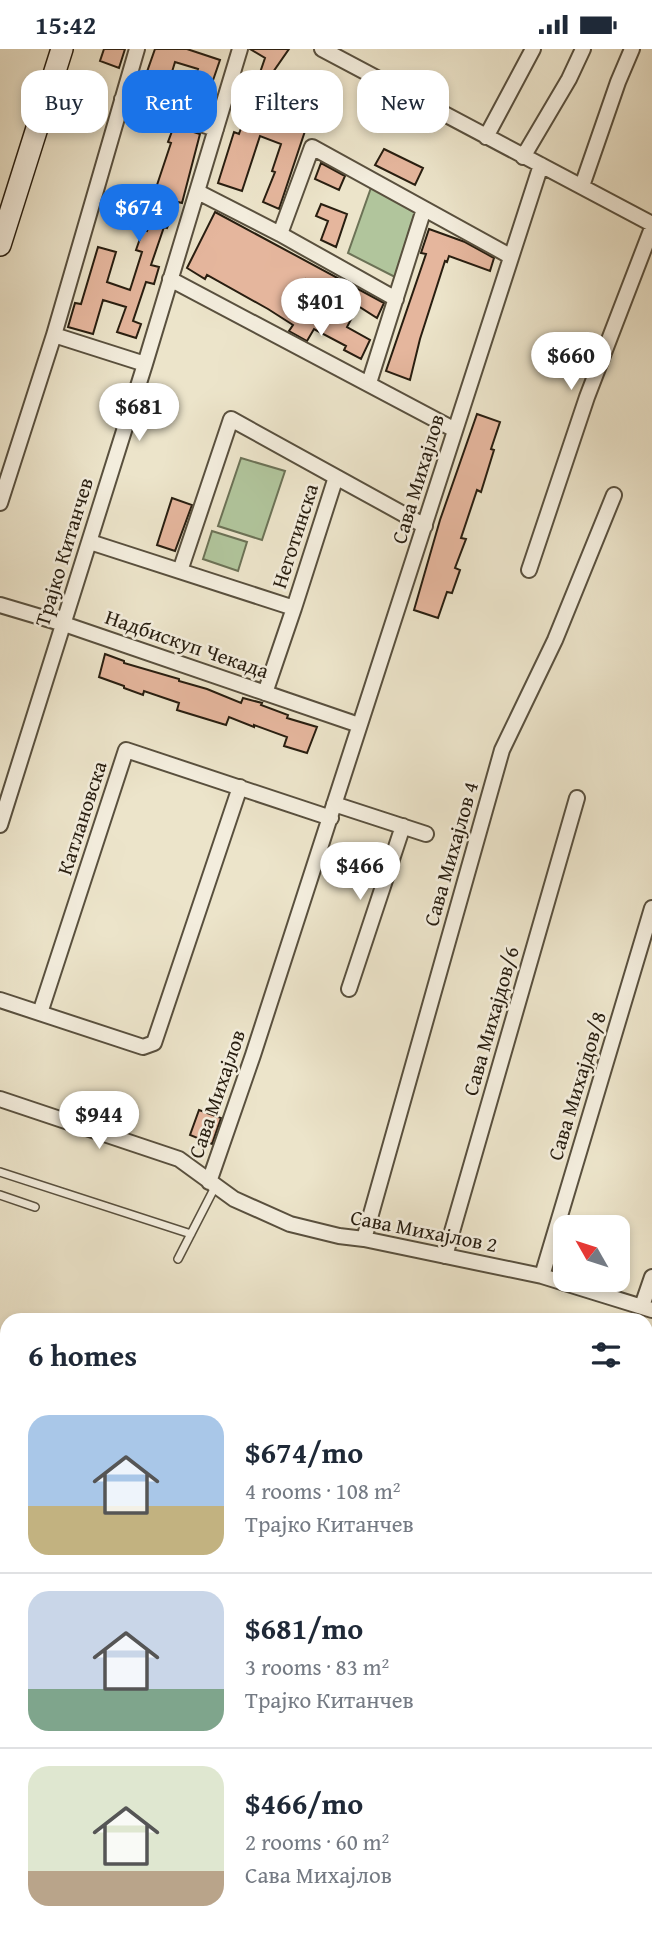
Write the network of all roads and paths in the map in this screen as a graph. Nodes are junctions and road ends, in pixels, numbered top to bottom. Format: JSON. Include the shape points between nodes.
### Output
{"nodes":[{"id":1,"x":62,"y":49,"type":"edge"},
{"id":2,"x":137,"y":49,"type":"edge"},
{"id":3,"x":240,"y":49,"type":"edge"},
{"id":4,"x":322,"y":49,"type":"edge"},
{"id":5,"x":533,"y":49,"type":"edge"},
{"id":6,"x":583,"y":49,"type":"edge"},
{"id":7,"x":632,"y":49,"type":"edge"},
{"id":8,"x":131,"y":70,"type":"edge"},
{"id":9,"x":122,"y":99,"type":"edge"},
{"id":10,"x":217,"y":126,"type":"edge"},
{"id":11,"x":215,"y":133,"type":"edge"},
{"id":12,"x":486,"y":137,"type":"junction"},
{"id":13,"x":523,"y":157,"type":"junction"},
{"id":14,"x":541,"y":165,"type":"junction"},
{"id":15,"x":582,"y":186,"type":"junction"},
{"id":16,"x":198,"y":193,"type":"junction"},
{"id":17,"x":424,"y":209,"type":"junction"},
{"id":18,"x":652,"y":226,"type":"edge"},
{"id":19,"x":280,"y":234,"type":"junction"},
{"id":20,"x":0,"y":245,"type":"edge"},
{"id":21,"x":510,"y":256,"type":"junction"},
{"id":22,"x":170,"y":279,"type":"junction"},
{"id":23,"x":396,"y":299,"type":"junction"},
{"id":24,"x":54,"y":335,"type":"junction"},
{"id":25,"x":145,"y":364,"type":"junction"},
{"id":26,"x":369,"y":383,"type":"junction"},
{"id":27,"x":454,"y":430,"type":"junction"},
{"id":28,"x":337,"y":477,"type":"junction"},
{"id":29,"x":614,"y":495,"type":"dead end"},
{"id":30,"x":0,"y":503,"type":"edge"},
{"id":31,"x":425,"y":526,"type":"junction"},
{"id":32,"x":90,"y":541,"type":"junction"},
{"id":33,"x":529,"y":570,"type":"dead end"},
{"id":34,"x":180,"y":571,"type":"junction"},
{"id":35,"x":0,"y":605,"type":"edge"},
{"id":36,"x":294,"y":608,"type":"junction"},
{"id":37,"x":64,"y":624,"type":"junction"},
{"id":38,"x":265,"y":693,"type":"junction"},
{"id":39,"x":359,"y":725,"type":"junction"},
{"id":40,"x":240,"y":787,"type":"junction"},
{"id":41,"x":577,"y":798,"type":"dead end"},
{"id":42,"x":332,"y":811,"type":"junction"},
{"id":43,"x":0,"y":825,"type":"edge"},
{"id":44,"x":403,"y":826,"type":"junction"},
{"id":45,"x":426,"y":834,"type":"dead end"},
{"id":46,"x":652,"y":908,"type":"edge"},
{"id":47,"x":349,"y":989,"type":"dead end"},
{"id":48,"x":0,"y":1000,"type":"edge"},
{"id":49,"x":40,"y":1013,"type":"junction"},
{"id":50,"x":0,"y":1099,"type":"edge"},
{"id":51,"x":0,"y":1173,"type":"edge"},
{"id":52,"x":212,"y":1184,"type":"junction"},
{"id":53,"x":0,"y":1195,"type":"edge"},
{"id":54,"x":35,"y":1207,"type":"dead end"},
{"id":55,"x":191,"y":1234,"type":"junction"},
{"id":56,"x":365,"y":1239,"type":"junction"},
{"id":57,"x":445,"y":1256,"type":"junction"},
{"id":58,"x":178,"y":1259,"type":"dead end"},
{"id":59,"x":542,"y":1276,"type":"junction"},
{"id":60,"x":652,"y":1277,"type":"edge"},
{"id":61,"x":644,"y":1307,"type":"edge"}],
"edges":[{"from":1,"to":20,"type":"main road"},
{"from":2,"to":8,"type":"street"},
{"from":3,"to":10,"type":"street","name":"Трајко Китанчев"},
{"from":4,"to":12,"type":"street"},
{"from":5,"to":12,"type":"street"},
{"from":6,"to":13,"type":"street"},
{"from":7,"to":15,"type":"street"},
{"from":9,"to":24,"type":"street"},
{"from":11,"to":16,"type":"street","name":"Трајко Китанчев"},
{"from":12,"to":13,"type":"street"},
{"from":13,"to":14,"type":"street"},
{"from":14,"to":15,"type":"street"},
{"from":14,"to":21,"type":"street","name":"Сава Михајлов"},
{"from":15,"to":18,"type":"street"},
{"from":16,"to":19,"type":"street"},
{"from":16,"to":22,"type":"street","name":"Трајко Китанчев"},
{"from":17,"to":19,"type":"street","via":[[312,147]]},
{"from":17,"to":21,"type":"street"},
{"from":17,"to":23,"type":"street"},
{"from":18,"to":33,"type":"street","via":[[587,397]]},
{"from":19,"to":23,"type":"street"},
{"from":21,"to":27,"type":"street","name":"Сава Михајлов"},
{"from":22,"to":25,"type":"street","name":"Трајко Китанчев"},
{"from":22,"to":26,"type":"street"},
{"from":23,"to":26,"type":"street"},
{"from":24,"to":25,"type":"street"},
{"from":24,"to":30,"type":"street"},
{"from":25,"to":32,"type":"street","name":"Трајко Китанчев"},
{"from":26,"to":27,"type":"street"},
{"from":27,"to":31,"type":"street","name":"Сава Михајлов"},
{"from":28,"to":31,"type":"street","name":"Неготинска"},
{"from":28,"to":34,"type":"street","name":"Неготинска","via":[[231,419]]},
{"from":28,"to":36,"type":"street","name":"Неготинска"},
{"from":29,"to":56,"type":"street","name":"Сава Михајлов 4","via":[[555,640],[502,750]]},
{"from":31,"to":39,"type":"street","name":"Сава Михајлов"},
{"from":32,"to":34,"type":"street","name":"Неготинска"},
{"from":32,"to":37,"type":"street","name":"Трајко Китанчев"},
{"from":34,"to":36,"type":"street","name":"Неготинска"},
{"from":35,"to":37,"type":"street","name":"Надбискуп Чекада"},
{"from":36,"to":38,"type":"street","name":"Неготинска"},
{"from":37,"to":38,"type":"street","name":"Надбискуп Чекада"},
{"from":37,"to":43,"type":"street","name":"Трајко Китанчев"},
{"from":38,"to":39,"type":"street","name":"Надбискуп Чекада"},
{"from":39,"to":42,"type":"street","name":"Сава Михајлов"},
{"from":40,"to":42,"type":"street","name":"Катлановска"},
{"from":40,"to":49,"type":"street","via":[[154,1043],[143,1047]]},
{"from":40,"to":49,"type":"street","name":"Катлановска","via":[[126,750]]},
{"from":41,"to":57,"type":"street","name":"Сава Михајдов/6"},
{"from":42,"to":44,"type":"street"},
{"from":42,"to":52,"type":"street","name":"Сава Михајлов"},
{"from":44,"to":45,"type":"street"},
{"from":44,"to":47,"type":"street"},
{"from":46,"to":59,"type":"street","name":"Сава Михајдов/8"},
{"from":48,"to":49,"type":"street"},
{"from":50,"to":52,"type":"street","name":"Сава Михајлов","via":[[179,1160]]},
{"from":51,"to":55,"type":"lane"},
{"from":52,"to":55,"type":"lane"},
{"from":52,"to":56,"type":"street","name":"Сава Михајлов 2","via":[[290,1224]]},
{"from":53,"to":54,"type":"lane"},
{"from":55,"to":58,"type":"lane"},
{"from":56,"to":57,"type":"street","name":"Сава Михајлов 2"},
{"from":57,"to":59,"type":"street","name":"Сава Михајлов 2"},
{"from":59,"to":61,"type":"street","name":"Сава Михајлов 2"},
{"from":60,"to":61,"type":"street"}]}
